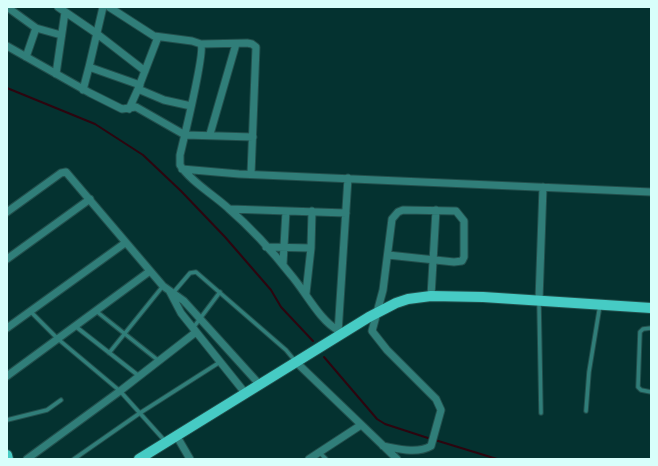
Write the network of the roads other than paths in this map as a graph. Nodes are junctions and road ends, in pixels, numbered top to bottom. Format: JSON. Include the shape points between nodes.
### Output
{"nodes":[{"id":1,"x":7,"y":7,"type":"edge"},
{"id":2,"x":58,"y":7,"type":"edge"},
{"id":3,"x":103,"y":7,"type":"edge"},
{"id":4,"x":109,"y":7,"type":"edge"},
{"id":5,"x":65,"y":12,"type":"junction"},
{"id":6,"x":36,"y":28,"type":"junction"},
{"id":7,"x":96,"y":33,"type":"junction"},
{"id":8,"x":61,"y":35,"type":"junction"},
{"id":9,"x":158,"y":37,"type":"junction"},
{"id":10,"x":201,"y":44,"type":"junction"},
{"id":11,"x":236,"y":44,"type":"junction"},
{"id":12,"x":7,"y":46,"type":"edge"},
{"id":13,"x":26,"y":57,"type":"junction"},
{"id":14,"x":89,"y":67,"type":"junction"},
{"id":15,"x":145,"y":71,"type":"junction"},
{"id":16,"x":56,"y":74,"type":"junction"},
{"id":17,"x":139,"y":87,"type":"junction"},
{"id":18,"x":83,"y":90,"type":"junction"},
{"id":19,"x":191,"y":106,"type":"junction"},
{"id":20,"x":129,"y":109,"type":"junction"},
{"id":21,"x":210,"y":134,"type":"junction"},
{"id":22,"x":185,"y":135,"type":"junction"},
{"id":23,"x":253,"y":137,"type":"junction"},
{"id":24,"x":182,"y":169,"type":"junction"},
{"id":25,"x":251,"y":174,"type":"junction"},
{"id":26,"x":348,"y":178,"type":"junction"},
{"id":27,"x":543,"y":186,"type":"junction"},
{"id":28,"x":651,"y":192,"type":"edge"},
{"id":29,"x":90,"y":199,"type":"junction"},
{"id":30,"x":230,"y":209,"type":"junction"},
{"id":31,"x":436,"y":210,"type":"junction"},
{"id":32,"x":286,"y":211,"type":"junction"},
{"id":33,"x":312,"y":211,"type":"junction"},
{"id":34,"x":7,"y":212,"type":"edge"},
{"id":35,"x":346,"y":213,"type":"junction"},
{"id":36,"x":125,"y":243,"type":"junction"},
{"id":37,"x":266,"y":247,"type":"junction"},
{"id":38,"x":283,"y":247,"type":"junction"},
{"id":39,"x":311,"y":248,"type":"junction"},
{"id":40,"x":388,"y":255,"type":"junction"},
{"id":41,"x":7,"y":259,"type":"edge"},
{"id":42,"x":433,"y":260,"type":"junction"},
{"id":43,"x":283,"y":264,"type":"junction"},
{"id":44,"x":150,"y":271,"type":"junction"},
{"id":45,"x":163,"y":286,"type":"junction"},
{"id":46,"x":220,"y":292,"type":"junction"},
{"id":47,"x":306,"y":293,"type":"junction"},
{"id":48,"x":171,"y":294,"type":"junction"},
{"id":49,"x":431,"y":296,"type":"junction"},
{"id":50,"x":539,"y":300,"type":"junction"},
{"id":51,"x":600,"y":304,"type":"junction"},
{"id":52,"x":651,"y":308,"type":"edge"},
{"id":53,"x":96,"y":311,"type":"junction"},
{"id":54,"x":31,"y":312,"type":"junction"},
{"id":55,"x":377,"y":313,"type":"junction"},
{"id":56,"x":200,"y":318,"type":"junction"},
{"id":57,"x":75,"y":326,"type":"junction"},
{"id":58,"x":7,"y":328,"type":"edge"},
{"id":59,"x":651,"y":328,"type":"edge"},
{"id":60,"x":194,"y":330,"type":"junction"},
{"id":61,"x":338,"y":333,"type":"junction"},
{"id":62,"x":125,"y":334,"type":"junction"},
{"id":63,"x":58,"y":339,"type":"junction"},
{"id":64,"x":109,"y":353,"type":"junction"},
{"id":65,"x":160,"y":361,"type":"junction"},
{"id":66,"x":220,"y":362,"type":"junction"},
{"id":67,"x":296,"y":362,"type":"junction"},
{"id":68,"x":7,"y":376,"type":"edge"},
{"id":69,"x":139,"y":376,"type":"junction"},
{"id":70,"x":260,"y":385,"type":"junction"},
{"id":71,"x":120,"y":391,"type":"junction"},
{"id":72,"x":651,"y":392,"type":"edge"},
{"id":73,"x":246,"y":394,"type":"junction"},
{"id":74,"x":61,"y":400,"type":"dead end"},
{"id":75,"x":586,"y":411,"type":"dead end"},
{"id":76,"x":140,"y":413,"type":"junction"},
{"id":77,"x":540,"y":413,"type":"dead end"},
{"id":78,"x":7,"y":420,"type":"edge"},
{"id":79,"x":361,"y":425,"type":"junction"},
{"id":80,"x":176,"y":435,"type":"junction"},
{"id":81,"x":166,"y":441,"type":"junction"},
{"id":82,"x":384,"y":446,"type":"junction"},
{"id":83,"x":319,"y":452,"type":"junction"},
{"id":84,"x":7,"y":455,"type":"edge"},
{"id":85,"x":8,"y":459,"type":"edge"},
{"id":86,"x":27,"y":459,"type":"edge"},
{"id":87,"x":74,"y":459,"type":"edge"},
{"id":88,"x":139,"y":459,"type":"edge"},
{"id":89,"x":190,"y":459,"type":"edge"},
{"id":90,"x":309,"y":459,"type":"edge"},
{"id":91,"x":326,"y":459,"type":"edge"},
{"id":92,"x":397,"y":459,"type":"edge"}],
"edges":[{"from":1,"to":6,"type":"street"},
{"from":2,"to":5,"type":"street"},
{"from":3,"to":7,"type":"street"},
{"from":4,"to":9,"type":"street"},
{"from":5,"to":7,"type":"street"},
{"from":5,"to":8,"type":"street"},
{"from":6,"to":8,"type":"street"},
{"from":6,"to":13,"type":"street"},
{"from":7,"to":14,"type":"street"},
{"from":7,"to":15,"type":"street"},
{"from":8,"to":16,"type":"street"},
{"from":9,"to":10,"type":"street"},
{"from":9,"to":15,"type":"street"},
{"from":10,"to":11,"type":"street"},
{"from":10,"to":19,"type":"street"},
{"from":11,"to":21,"type":"street"},
{"from":11,"to":23,"type":"street","via":[[252,44],[257,50]]},
{"from":12,"to":13,"type":"street"},
{"from":13,"to":16,"type":"street"},
{"from":14,"to":17,"type":"street"},
{"from":14,"to":18,"type":"street"},
{"from":15,"to":17,"type":"street"},
{"from":16,"to":18,"type":"street"},
{"from":17,"to":19,"type":"street","via":[[164,100]]},
{"from":17,"to":20,"type":"street"},
{"from":18,"to":20,"type":"street","via":[[122,109]]},
{"from":19,"to":22,"type":"street"},
{"from":20,"to":22,"type":"street","via":[[136,107]]},
{"from":21,"to":22,"type":"street"},
{"from":21,"to":23,"type":"street"},
{"from":22,"to":24,"type":"street","via":[[179,162]]},
{"from":23,"to":25,"type":"street"},
{"from":24,"to":25,"type":"street"},
{"from":24,"to":30,"type":"street"},
{"from":25,"to":26,"type":"street"},
{"from":26,"to":27,"type":"street"},
{"from":26,"to":35,"type":"street"},
{"from":27,"to":28,"type":"street"},
{"from":27,"to":50,"type":"street"},
{"from":29,"to":34,"type":"street","via":[[73,178],[64,172]]},
{"from":29,"to":36,"type":"street"},
{"from":29,"to":41,"type":"street"},
{"from":30,"to":32,"type":"street"},
{"from":30,"to":37,"type":"street"},
{"from":31,"to":40,"type":"street","via":[[403,210],[394,215]]},
{"from":31,"to":42,"type":"street"},
{"from":31,"to":42,"type":"street","via":[[456,211],[463,219],[464,257],[462,261],[454,262]]},
{"from":32,"to":33,"type":"street"},
{"from":32,"to":38,"type":"street"},
{"from":33,"to":35,"type":"street"},
{"from":33,"to":39,"type":"street"},
{"from":35,"to":61,"type":"street"},
{"from":36,"to":44,"type":"street"},
{"from":36,"to":54,"type":"street"},
{"from":37,"to":38,"type":"street"},
{"from":37,"to":43,"type":"street"},
{"from":38,"to":39,"type":"street"},
{"from":38,"to":43,"type":"street"},
{"from":39,"to":47,"type":"street"},
{"from":40,"to":42,"type":"street"},
{"from":40,"to":55,"type":"street"},
{"from":42,"to":49,"type":"street"},
{"from":43,"to":47,"type":"street"},
{"from":44,"to":45,"type":"street"},
{"from":44,"to":53,"type":"street"},
{"from":45,"to":48,"type":"street"},
{"from":45,"to":62,"type":"lane"},
{"from":46,"to":48,"type":"lane","via":[[194,271]]},
{"from":46,"to":56,"type":"lane"},
{"from":46,"to":67,"type":"lane","via":[[286,350]]},
{"from":47,"to":61,"type":"street","via":[[323,318]]},
{"from":48,"to":56,"type":"street","via":[[181,299]]},
{"from":48,"to":60,"type":"street"},
{"from":49,"to":50,"type":"main road"},
{"from":49,"to":55,"type":"main road","via":[[408,300]]},
{"from":50,"to":51,"type":"main road"},
{"from":50,"to":77,"type":"lane"},
{"from":51,"to":52,"type":"main road"},
{"from":51,"to":75,"type":"lane","via":[[588,372]]},
{"from":53,"to":57,"type":"street"},
{"from":53,"to":62,"type":"lane"},
{"from":54,"to":58,"type":"street"},
{"from":54,"to":63,"type":"lane"},
{"from":55,"to":61,"type":"main road"},
{"from":55,"to":82,"type":"street","via":[[372,331],[387,350],[436,399],[441,410],[432,446],[414,451]]},
{"from":56,"to":60,"type":"lane"},
{"from":56,"to":70,"type":"street"},
{"from":57,"to":63,"type":"street"},
{"from":57,"to":64,"type":"lane"},
{"from":59,"to":72,"type":"lane","via":[[640,332],[638,387]]},
{"from":60,"to":65,"type":"street"},
{"from":60,"to":66,"type":"street"},
{"from":61,"to":67,"type":"main road"},
{"from":62,"to":64,"type":"lane"},
{"from":62,"to":65,"type":"lane"},
{"from":63,"to":68,"type":"street"},
{"from":63,"to":71,"type":"lane"},
{"from":64,"to":69,"type":"lane"},
{"from":65,"to":69,"type":"street"},
{"from":66,"to":73,"type":"street"},
{"from":66,"to":76,"type":"lane"},
{"from":67,"to":70,"type":"main road"},
{"from":67,"to":79,"type":"street"},
{"from":69,"to":71,"type":"street"},
{"from":70,"to":73,"type":"main road"},
{"from":71,"to":76,"type":"lane"},
{"from":71,"to":86,"type":"street"},
{"from":73,"to":80,"type":"main road"},
{"from":74,"to":78,"type":"lane","via":[[47,410]]},
{"from":76,"to":81,"type":"lane"},
{"from":76,"to":87,"type":"lane"},
{"from":79,"to":82,"type":"street"},
{"from":79,"to":83,"type":"street"},
{"from":80,"to":81,"type":"main road"},
{"from":80,"to":89,"type":"street"},
{"from":81,"to":88,"type":"main road"},
{"from":82,"to":92,"type":"street"},
{"from":83,"to":90,"type":"street"},
{"from":83,"to":91,"type":"lane"},
{"from":84,"to":85,"type":"main road"}]}
